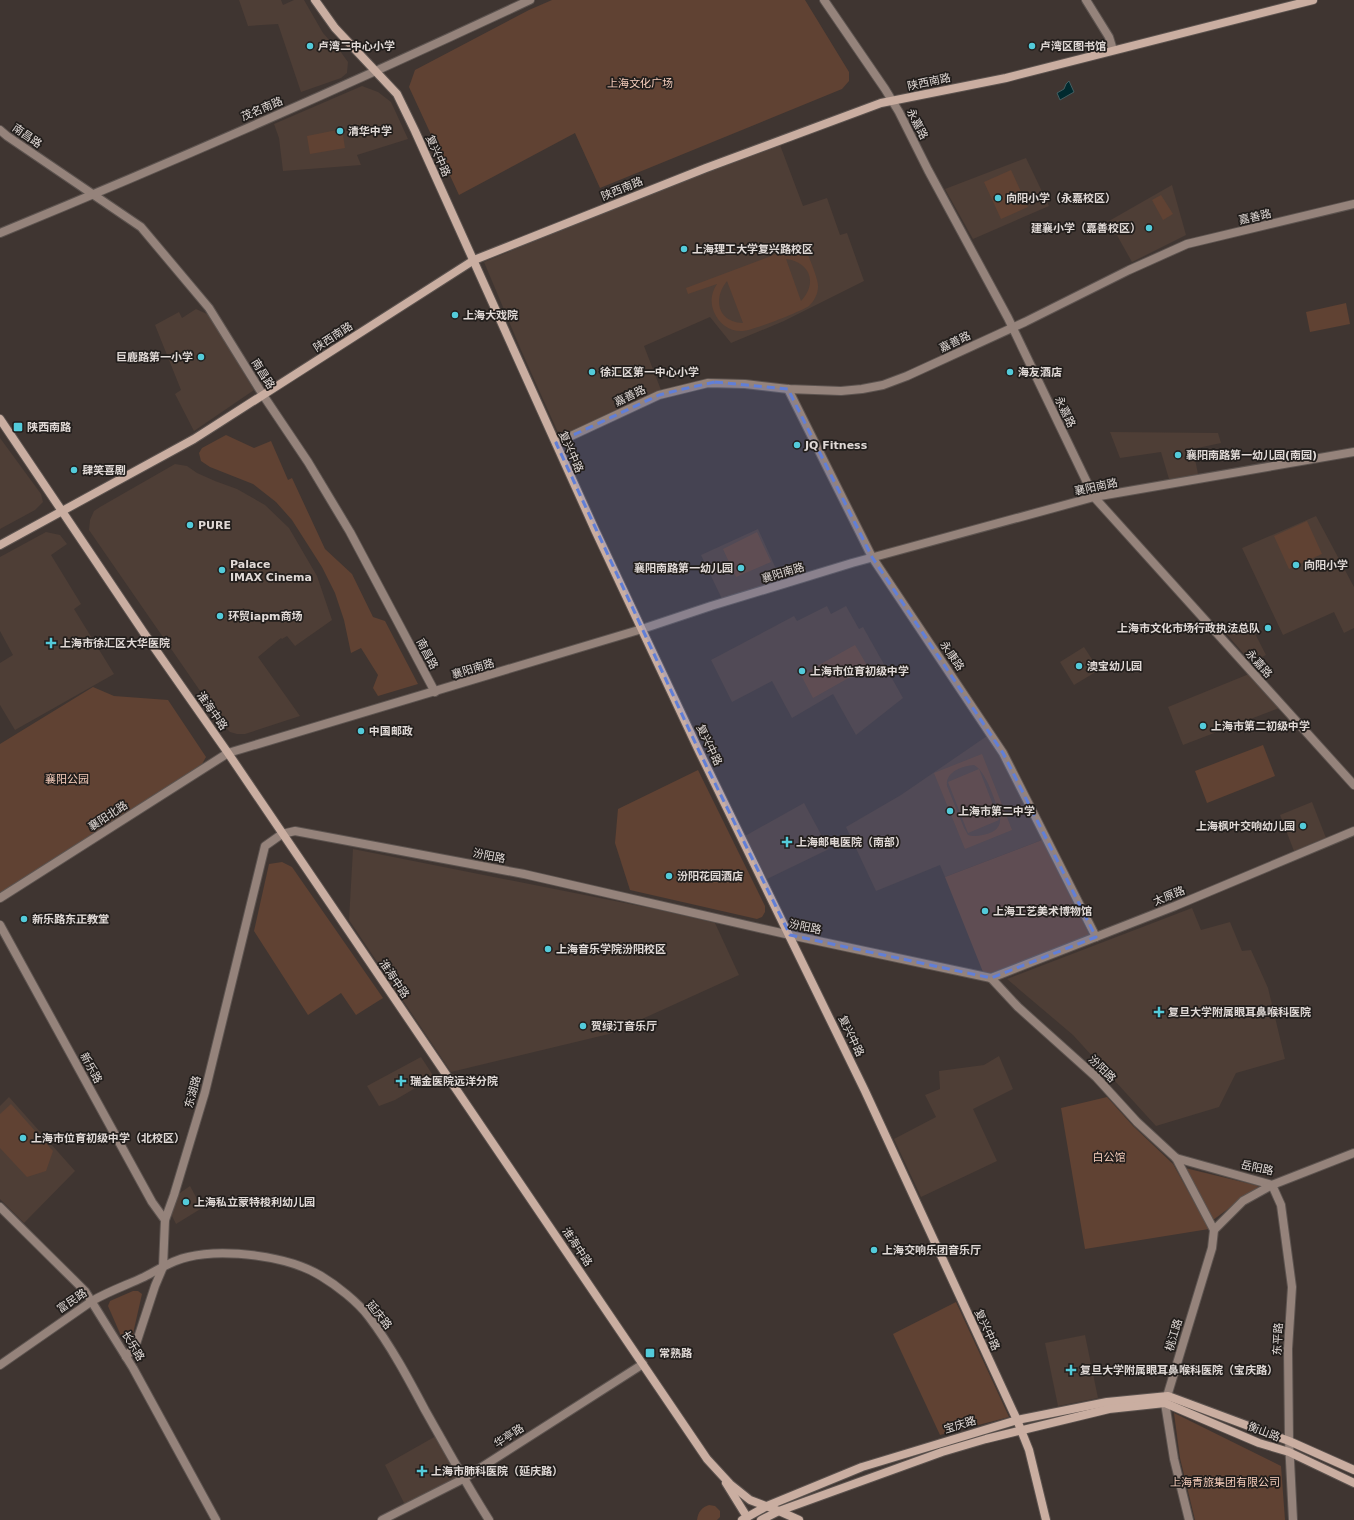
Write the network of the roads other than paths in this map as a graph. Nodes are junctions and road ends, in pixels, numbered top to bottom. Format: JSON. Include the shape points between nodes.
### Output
{"nodes":[{"id":1,"x":315,"y":0,"type":"edge"},
{"id":2,"x":530,"y":0,"type":"edge"},
{"id":3,"x":824,"y":0,"type":"edge"},
{"id":4,"x":1086,"y":0,"type":"edge"},
{"id":5,"x":1313,"y":0,"type":"edge"},
{"id":6,"x":1113,"y":50,"type":"junction"},
{"id":7,"x":377,"y":71,"type":"junction"},
{"id":8,"x":893,"y":101,"type":"junction"},
{"id":9,"x":0,"y":130,"type":"edge"},
{"id":10,"x":93,"y":195,"type":"junction"},
{"id":11,"x":1354,"y":204,"type":"edge"},
{"id":12,"x":0,"y":233,"type":"edge"},
{"id":13,"x":474,"y":260,"type":"junction"},
{"id":14,"x":1013,"y":327,"type":"junction"},
{"id":15,"x":788,"y":389,"type":"junction"},
{"id":16,"x":263,"y":395,"type":"junction"},
{"id":17,"x":0,"y":419,"type":"edge"},
{"id":18,"x":556,"y":443,"type":"junction"},
{"id":19,"x":1354,"y":452,"type":"edge"},
{"id":20,"x":1094,"y":497,"type":"junction"},
{"id":21,"x":62,"y":511,"type":"junction"},
{"id":22,"x":0,"y":545,"type":"edge"},
{"id":23,"x":872,"y":557,"type":"junction"},
{"id":24,"x":642,"y":630,"type":"junction"},
{"id":25,"x":435,"y":692,"type":"junction"},
{"id":26,"x":228,"y":753,"type":"junction"},
{"id":27,"x":1354,"y":785,"type":"edge"},
{"id":28,"x":1354,"y":831,"type":"edge"},
{"id":29,"x":282,"y":834,"type":"junction"},
{"id":30,"x":0,"y":898,"type":"edge"},
{"id":31,"x":0,"y":924,"type":"edge"},
{"id":32,"x":790,"y":935,"type":"junction"},
{"id":33,"x":1096,"y":937,"type":"junction"},
{"id":34,"x":991,"y":978,"type":"junction"},
{"id":35,"x":1354,"y":1153,"type":"edge"},
{"id":36,"x":1176,"y":1158,"type":"junction"},
{"id":37,"x":1272,"y":1185,"type":"junction"},
{"id":38,"x":0,"y":1207,"type":"edge"},
{"id":39,"x":165,"y":1220,"type":"junction"},
{"id":40,"x":1214,"y":1230,"type":"junction"},
{"id":41,"x":163,"y":1267,"type":"junction"},
{"id":42,"x":92,"y":1301,"type":"junction"},
{"id":43,"x":126,"y":1357,"type":"junction"},
{"id":44,"x":643,"y":1364,"type":"junction"},
{"id":45,"x":0,"y":1365,"type":"edge"},
{"id":46,"x":1167,"y":1399,"type":"junction"},
{"id":47,"x":1016,"y":1420,"type":"junction"},
{"id":48,"x":1021,"y":1430,"type":"junction"},
{"id":49,"x":1289,"y":1441,"type":"junction"},
{"id":50,"x":1289,"y":1452,"type":"junction"},
{"id":51,"x":1354,"y":1470,"type":"edge"},
{"id":52,"x":719,"y":1472,"type":"junction"},
{"id":53,"x":463,"y":1478,"type":"junction"},
{"id":54,"x":1354,"y":1483,"type":"edge"},
{"id":55,"x":767,"y":1506,"type":"junction"},
{"id":56,"x":779,"y":1511,"type":"junction"},
{"id":57,"x":744,"y":1519,"type":"edge"},
{"id":58,"x":216,"y":1520,"type":"edge"},
{"id":59,"x":382,"y":1520,"type":"edge"},
{"id":60,"x":489,"y":1520,"type":"edge"},
{"id":61,"x":761,"y":1520,"type":"edge"},
{"id":62,"x":798,"y":1520,"type":"edge"},
{"id":63,"x":1046,"y":1520,"type":"edge"},
{"id":64,"x":1189,"y":1520,"type":"edge"},
{"id":65,"x":1293,"y":1520,"type":"edge"}],
"edges":[{"from":1,"to":7,"type":"main road","name":"复兴中路","via":[[335,28]]},
{"from":2,"to":7,"type":"street","name":"茂名南路"},
{"from":3,"to":8,"type":"street","name":"永嘉路"},
{"from":4,"to":6,"type":"street","via":[[1109,37]]},
{"from":5,"to":6,"type":"main road","name":"陕西南路"},
{"from":6,"to":8,"type":"main road","name":"陕西南路","via":[[1006,78]]},
{"from":7,"to":10,"type":"street","name":"茂名南路"},
{"from":7,"to":13,"type":"main road","name":"复兴中路","via":[[397,94]]},
{"from":8,"to":13,"type":"main road","name":"陕西南路","via":[[881,103],[706,168]]},
{"from":8,"to":14,"type":"street","name":"永嘉路"},
{"from":9,"to":10,"type":"street","name":"南昌路"},
{"from":10,"to":12,"type":"street","name":"茂名南路"},
{"from":10,"to":16,"type":"street","name":"南昌路","via":[[141,226],[209,308]]},
{"from":11,"to":14,"type":"street","name":"嘉善路","via":[[1187,244]]},
{"from":13,"to":16,"type":"main road","name":"陕西南路"},
{"from":13,"to":18,"type":"main road","name":"复兴中路"},
{"from":14,"to":15,"type":"street","name":"嘉善路","via":[[883,385],[841,391]]},
{"from":14,"to":20,"type":"street","name":"永嘉路"},
{"from":15,"to":18,"type":"street","name":"嘉善路","via":[[715,382],[682,389],[658,396]]},
{"from":15,"to":23,"type":"street","name":"永康路"},
{"from":16,"to":21,"type":"main road","name":"陕西南路","via":[[194,439]]},
{"from":16,"to":25,"type":"street","name":"南昌路","via":[[308,462],[350,532]]},
{"from":17,"to":21,"type":"main road","name":"淮海中路"},
{"from":18,"to":24,"type":"main road","name":"复兴中路"},
{"from":19,"to":20,"type":"street","name":"襄阳南路"},
{"from":20,"to":23,"type":"street","name":"襄阳南路"},
{"from":20,"to":27,"type":"street","name":"永嘉路"},
{"from":21,"to":22,"type":"main road","name":"陕西南路"},
{"from":21,"to":26,"type":"main road","name":"淮海中路"},
{"from":23,"to":24,"type":"street","name":"襄阳南路","via":[[711,606]]},
{"from":23,"to":33,"type":"street","name":"永康路","via":[[1003,753]]},
{"from":24,"to":25,"type":"street","name":"襄阳南路"},
{"from":24,"to":32,"type":"main road","name":"复兴中路"},
{"from":25,"to":26,"type":"street","name":"襄阳南路"},
{"from":26,"to":29,"type":"main road","name":"淮海中路"},
{"from":26,"to":30,"type":"street","name":"襄阳北路"},
{"from":28,"to":33,"type":"street","name":"太原路"},
{"from":29,"to":32,"type":"street","name":"汾阳路","via":[[296,831],[524,874]]},
{"from":29,"to":39,"type":"street","name":"东湖路","via":[[266,846],[204,1092]]},
{"from":29,"to":44,"type":"main road","name":"淮海中路"},
{"from":31,"to":39,"type":"street","name":"新乐路","via":[[152,1202]]},
{"from":32,"to":34,"type":"street","name":"汾阳路"},
{"from":32,"to":47,"type":"main road","name":"复兴中路"},
{"from":33,"to":34,"type":"street","name":"太原路"},
{"from":34,"to":36,"type":"street","name":"汾阳路","via":[[1018,1007],[1096,1077],[1137,1122]]},
{"from":35,"to":37,"type":"street","name":"岳阳路"},
{"from":36,"to":37,"type":"street","name":"岳阳路"},
{"from":36,"to":40,"type":"street","name":"汾阳路"},
{"from":37,"to":40,"type":"street","via":[[1243,1201]]},
{"from":37,"to":49,"type":"street","name":"东平路","via":[[1280,1205],[1292,1287],[1288,1349]]},
{"from":38,"to":42,"type":"street","name":"长乐路"},
{"from":39,"to":41,"type":"street","name":"东湖路"},
{"from":40,"to":46,"type":"street","name":"桃江路","via":[[1212,1248]]},
{"from":41,"to":42,"type":"street","name":"富民路"},
{"from":41,"to":43,"type":"street","name":"东湖路","via":[[136,1344]]},
{"from":41,"to":53,"type":"street","name":"延庆路","via":[[188,1257],[232,1253],[279,1260],[324,1278],[368,1316],[396,1357]]},
{"from":42,"to":43,"type":"street","name":"长乐路"},
{"from":42,"to":45,"type":"street","name":"富民路"},
{"from":43,"to":58,"type":"street","name":"长乐路"},
{"from":44,"to":52,"type":"main road","name":"淮海中路","via":[[707,1459]]},
{"from":44,"to":53,"type":"street","name":"华亭路"},
{"from":46,"to":47,"type":"main road","name":"宝庆路","via":[[1108,1402]]},
{"from":46,"to":48,"type":"main road","name":"宝庆路","via":[[1109,1409]]},
{"from":46,"to":49,"type":"main road","name":"衡山路"},
{"from":46,"to":50,"type":"main road","name":"衡山路","via":[[1259,1442]]},
{"from":46,"to":64,"type":"street","name":"桃江路","via":[[1174,1459]]},
{"from":47,"to":48,"type":"main road","name":"复兴中路"},
{"from":47,"to":55,"type":"main road","name":"宝庆路","via":[[862,1467]]},
{"from":48,"to":56,"type":"main road","name":"宝庆路","via":[[942,1452]]},
{"from":48,"to":63,"type":"main road","name":"复兴中路","via":[[1029,1450]]},
{"from":49,"to":50,"type":"street","name":"东平路"},
{"from":49,"to":51,"type":"main road","name":"衡山路"},
{"from":50,"to":54,"type":"main road","name":"衡山路"},
{"from":50,"to":65,"type":"street","name":"东平路"},
{"from":52,"to":55,"type":"main road","name":"淮海中路","via":[[750,1500]]},
{"from":52,"to":57,"type":"main road"},
{"from":53,"to":59,"type":"street","name":"华亭路"},
{"from":53,"to":60,"type":"street","name":"延庆路"},
{"from":55,"to":56,"type":"main road","name":"淮海中路"},
{"from":55,"to":57,"type":"main road"},
{"from":56,"to":61,"type":"main road"},
{"from":56,"to":62,"type":"main road","name":"淮海中路"}]}
